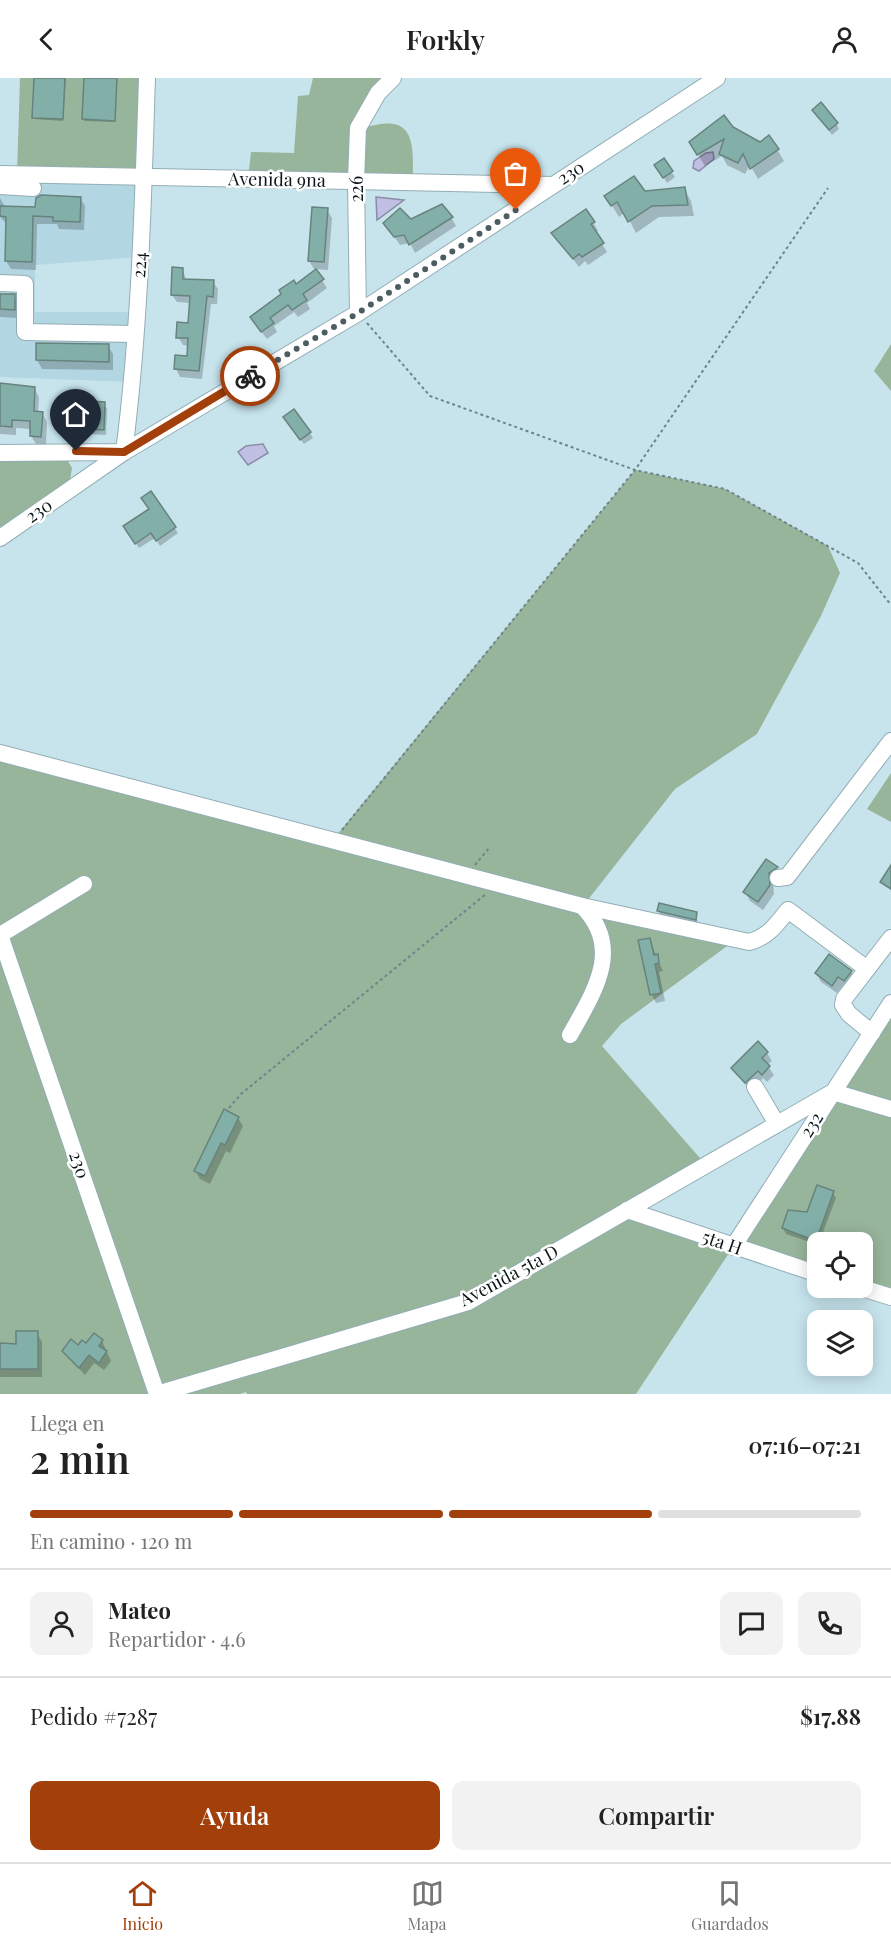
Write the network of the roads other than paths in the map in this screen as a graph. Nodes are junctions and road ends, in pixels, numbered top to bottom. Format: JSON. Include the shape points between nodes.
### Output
{"nodes":[{"id":1,"x":147,"y":78,"type":"edge"},
{"id":2,"x":393,"y":78,"type":"edge"},
{"id":3,"x":717,"y":78,"type":"edge"},
{"id":4,"x":0,"y":174,"type":"edge"},
{"id":5,"x":144,"y":177,"type":"junction"},
{"id":6,"x":356,"y":181,"type":"junction"},
{"id":7,"x":553,"y":185,"type":"junction"},
{"id":8,"x":0,"y":186,"type":"edge"},
{"id":9,"x":33,"y":188,"type":"dead end"},
{"id":10,"x":0,"y":283,"type":"edge"},
{"id":11,"x":358,"y":313,"type":"junction"},
{"id":12,"x":135,"y":334,"type":"junction"},
{"id":13,"x":124,"y":452,"type":"junction"},
{"id":14,"x":0,"y":453,"type":"edge"},
{"id":15,"x":0,"y":538,"type":"edge"},
{"id":16,"x":891,"y":741,"type":"edge"},
{"id":17,"x":0,"y":753,"type":"edge"},
{"id":18,"x":778,"y":878,"type":"dead end"},
{"id":19,"x":84,"y":884,"type":"dead end"},
{"id":20,"x":582,"y":906,"type":"junction"},
{"id":21,"x":0,"y":935,"type":"edge"},
{"id":22,"x":891,"y":938,"type":"edge"},
{"id":23,"x":867,"y":969,"type":"junction"},
{"id":24,"x":891,"y":1003,"type":"edge"},
{"id":25,"x":872,"y":1033,"type":"junction"},
{"id":26,"x":570,"y":1035,"type":"dead end"},
{"id":27,"x":755,"y":1087,"type":"dead end"},
{"id":28,"x":833,"y":1092,"type":"junction"},
{"id":29,"x":891,"y":1109,"type":"edge"},
{"id":30,"x":777,"y":1124,"type":"junction"},
{"id":31,"x":627,"y":1210,"type":"junction"},
{"id":32,"x":733,"y":1247,"type":"junction"},
{"id":33,"x":807,"y":1271,"type":"edge"},
{"id":34,"x":873,"y":1291,"type":"edge"},
{"id":35,"x":891,"y":1297,"type":"edge"},
{"id":36,"x":157,"y":1394,"type":"edge"}],
"edges":[{"from":1,"to":5,"type":"street","name":"224"},
{"from":2,"to":6,"type":"street","name":"226","via":[[378,93],[358,128]]},
{"from":3,"to":7,"type":"street","name":"230"},
{"from":4,"to":5,"type":"street","name":"Avenida 9na"},
{"from":5,"to":6,"type":"street","name":"Avenida 9na"},
{"from":5,"to":12,"type":"street","name":"224"},
{"from":6,"to":7,"type":"street","name":"Avenida 9na"},
{"from":6,"to":11,"type":"street","name":"226"},
{"from":7,"to":11,"type":"street","name":"230"},
{"from":8,"to":9,"type":"street"},
{"from":10,"to":12,"type":"street","via":[[25,284],[25,332]]},
{"from":11,"to":13,"type":"street","name":"230"},
{"from":12,"to":13,"type":"street","name":"224"},
{"from":13,"to":14,"type":"street"},
{"from":13,"to":15,"type":"street","name":"230"},
{"from":16,"to":18,"type":"street","via":[[787,877]]},
{"from":17,"to":20,"type":"street"},
{"from":19,"to":21,"type":"street"},
{"from":20,"to":23,"type":"street","via":[[749,942],[773,929],[788,910]]},
{"from":20,"to":26,"type":"street","via":[[599,928],[602,969]]},
{"from":21,"to":36,"type":"street","name":"230"},
{"from":22,"to":23,"type":"street"},
{"from":23,"to":25,"type":"street","via":[[843,1005]]},
{"from":24,"to":25,"type":"street","name":"232"},
{"from":25,"to":28,"type":"street","name":"232"},
{"from":27,"to":30,"type":"street"},
{"from":28,"to":29,"type":"street"},
{"from":28,"to":30,"type":"street","name":"Avenida 5ta D"},
{"from":28,"to":32,"type":"street","name":"232"},
{"from":30,"to":31,"type":"street","name":"Avenida 5ta D"},
{"from":31,"to":32,"type":"street","name":"5ta H"},
{"from":31,"to":36,"type":"street","name":"Avenida 5ta D","via":[[468,1302]]},
{"from":32,"to":33,"type":"street","name":"5ta H"},
{"from":34,"to":35,"type":"street"}]}
